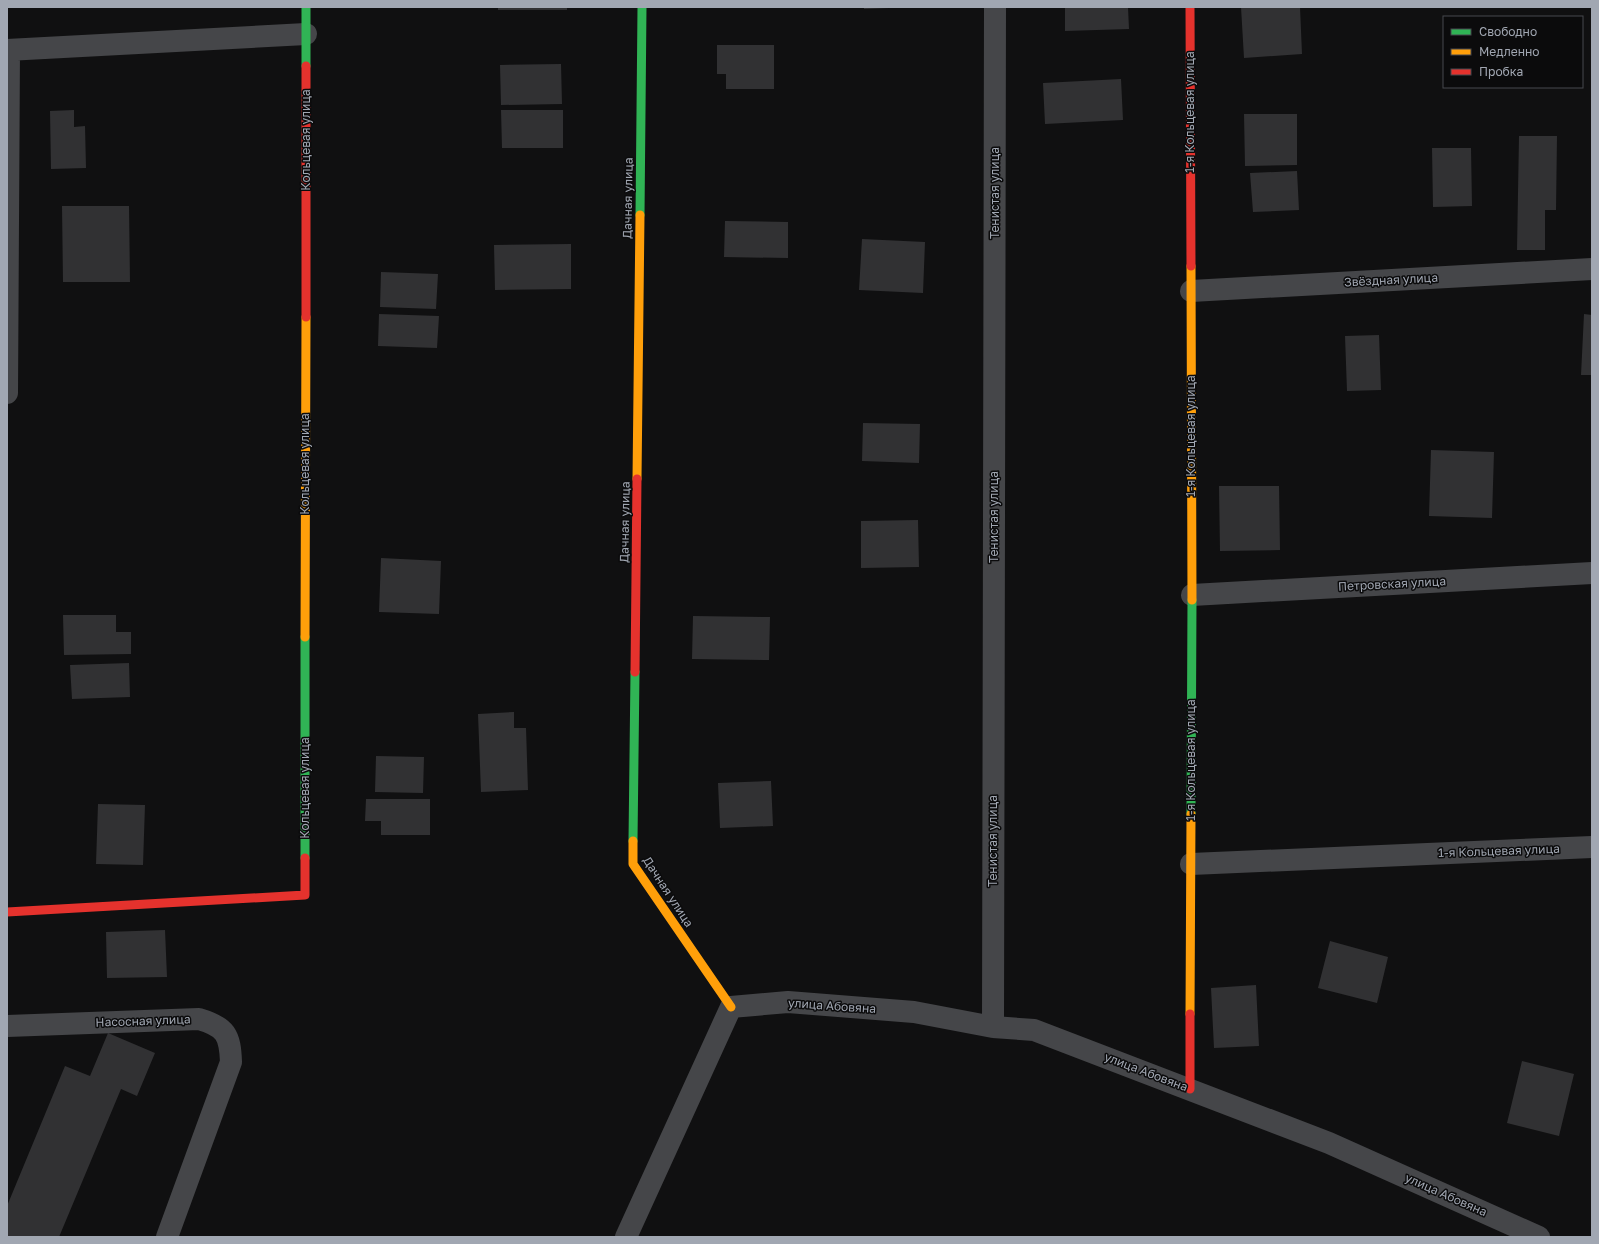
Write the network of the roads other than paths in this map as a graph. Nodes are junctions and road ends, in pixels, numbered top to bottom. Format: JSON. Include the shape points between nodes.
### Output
{"nodes":[{"id":1,"x":306,"y":7,"type":"edge"},
{"id":2,"x":642,"y":7,"type":"edge"},
{"id":3,"x":995,"y":7,"type":"edge"},
{"id":4,"x":1190,"y":7,"type":"edge"},
{"id":5,"x":306,"y":34,"type":"junction"},
{"id":6,"x":8,"y":50,"type":"edge"},
{"id":7,"x":1592,"y":269,"type":"edge"},
{"id":8,"x":1191,"y":291,"type":"junction"},
{"id":9,"x":7,"y":393,"type":"edge"},
{"id":10,"x":1592,"y":574,"type":"edge"},
{"id":11,"x":1192,"y":595,"type":"junction"},
{"id":12,"x":1592,"y":847,"type":"edge"},
{"id":13,"x":1191,"y":864,"type":"junction"},
{"id":14,"x":7,"y":912,"type":"edge"},
{"id":15,"x":731,"y":1007,"type":"junction"},
{"id":16,"x":7,"y":1026,"type":"edge"},
{"id":17,"x":993,"y":1027,"type":"junction"},
{"id":18,"x":1190,"y":1089,"type":"junction"},
{"id":19,"x":167,"y":1237,"type":"edge"},
{"id":20,"x":626,"y":1237,"type":"edge"},
{"id":21,"x":1539,"y":1237,"type":"edge"}],
"edges":[{"from":1,"to":5,"type":"street"},
{"from":2,"to":15,"type":"street","name":"Дачная улица","via":[[633,864]]},
{"from":3,"to":17,"type":"street","name":"Тенистая улица"},
{"from":4,"to":8,"type":"street","name":"1-я Кольцевая улица"},
{"from":5,"to":6,"type":"street"},
{"from":5,"to":14,"type":"street","name":"Кольцевая улица","via":[[305,895]]},
{"from":6,"to":9,"type":"street"},
{"from":7,"to":8,"type":"street","name":"Звёздная улица"},
{"from":8,"to":11,"type":"street","name":"1-я Кольцевая улица"},
{"from":10,"to":11,"type":"street","name":"Петровская улица"},
{"from":11,"to":13,"type":"street","name":"1-я Кольцевая улица"},
{"from":12,"to":13,"type":"street","name":"1-я Кольцевая улица"},
{"from":13,"to":18,"type":"street","name":"1-я Кольцевая улица"},
{"from":15,"to":17,"type":"street","name":"улица Абовяна","via":[[788,1002],[914,1012]]},
{"from":15,"to":20,"type":"street"},
{"from":16,"to":19,"type":"street","name":"Насосная улица","via":[[199,1019],[213,1023],[225,1033],[230,1044],[231,1062]]},
{"from":17,"to":18,"type":"street","name":"улица Абовяна","via":[[1034,1030]]},
{"from":18,"to":21,"type":"street","name":"улица Абовяна","via":[[1330,1143]]}]}
